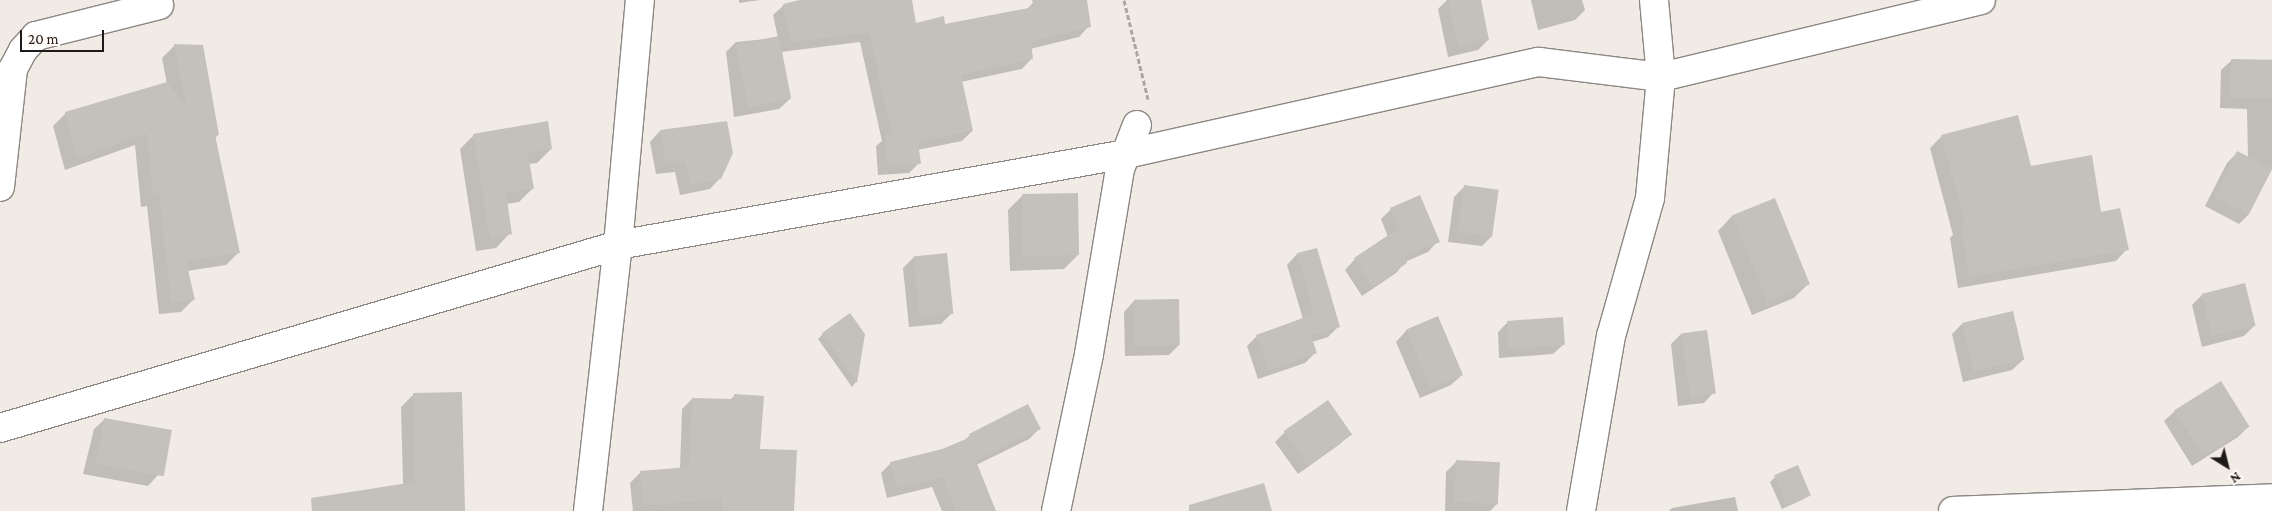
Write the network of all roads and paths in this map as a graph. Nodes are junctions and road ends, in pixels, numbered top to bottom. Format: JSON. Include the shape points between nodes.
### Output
{"nodes":[{"id":1,"x":640,"y":0,"type":"edge"},
{"id":2,"x":1124,"y":0,"type":"edge"},
{"id":3,"x":1654,"y":0,"type":"edge"},
{"id":4,"x":1981,"y":0,"type":"edge"},
{"id":5,"x":159,"y":5,"type":"dead end"},
{"id":6,"x":1661,"y":77,"type":"junction"},
{"id":7,"x":1136,"y":125,"type":"joint"},
{"id":8,"x":1126,"y":154,"type":"junction"},
{"id":9,"x":0,"y":187,"type":"edge"},
{"id":10,"x":618,"y":245,"type":"junction"},
{"id":11,"x":0,"y":428,"type":"edge"},
{"id":12,"x":2272,"y":498,"type":"edge"},
{"id":13,"x":588,"y":511,"type":"edge"},
{"id":14,"x":1056,"y":511,"type":"edge"},
{"id":15,"x":1581,"y":511,"type":"edge"},
{"id":16,"x":1953,"y":511,"type":"edge"}],
"edges":[{"from":1,"to":10,"type":"street"},
{"from":2,"to":7,"type":"path","via":[[1148,99]]},
{"from":3,"to":6,"type":"street"},
{"from":4,"to":6,"type":"street"},
{"from":5,"to":9,"type":"street","via":[[36,36],[23,50],[13,69]]},
{"from":6,"to":8,"type":"street","via":[[1539,62]]},
{"from":6,"to":15,"type":"street","via":[[1650,198],[1611,336]]},
{"from":7,"to":8,"type":"street"},
{"from":8,"to":10,"type":"street"},
{"from":8,"to":14,"type":"street","via":[[1120,169],[1088,354]]},
{"from":10,"to":11,"type":"street"},
{"from":10,"to":13,"type":"street"},
{"from":12,"to":16,"type":"street"}]}
